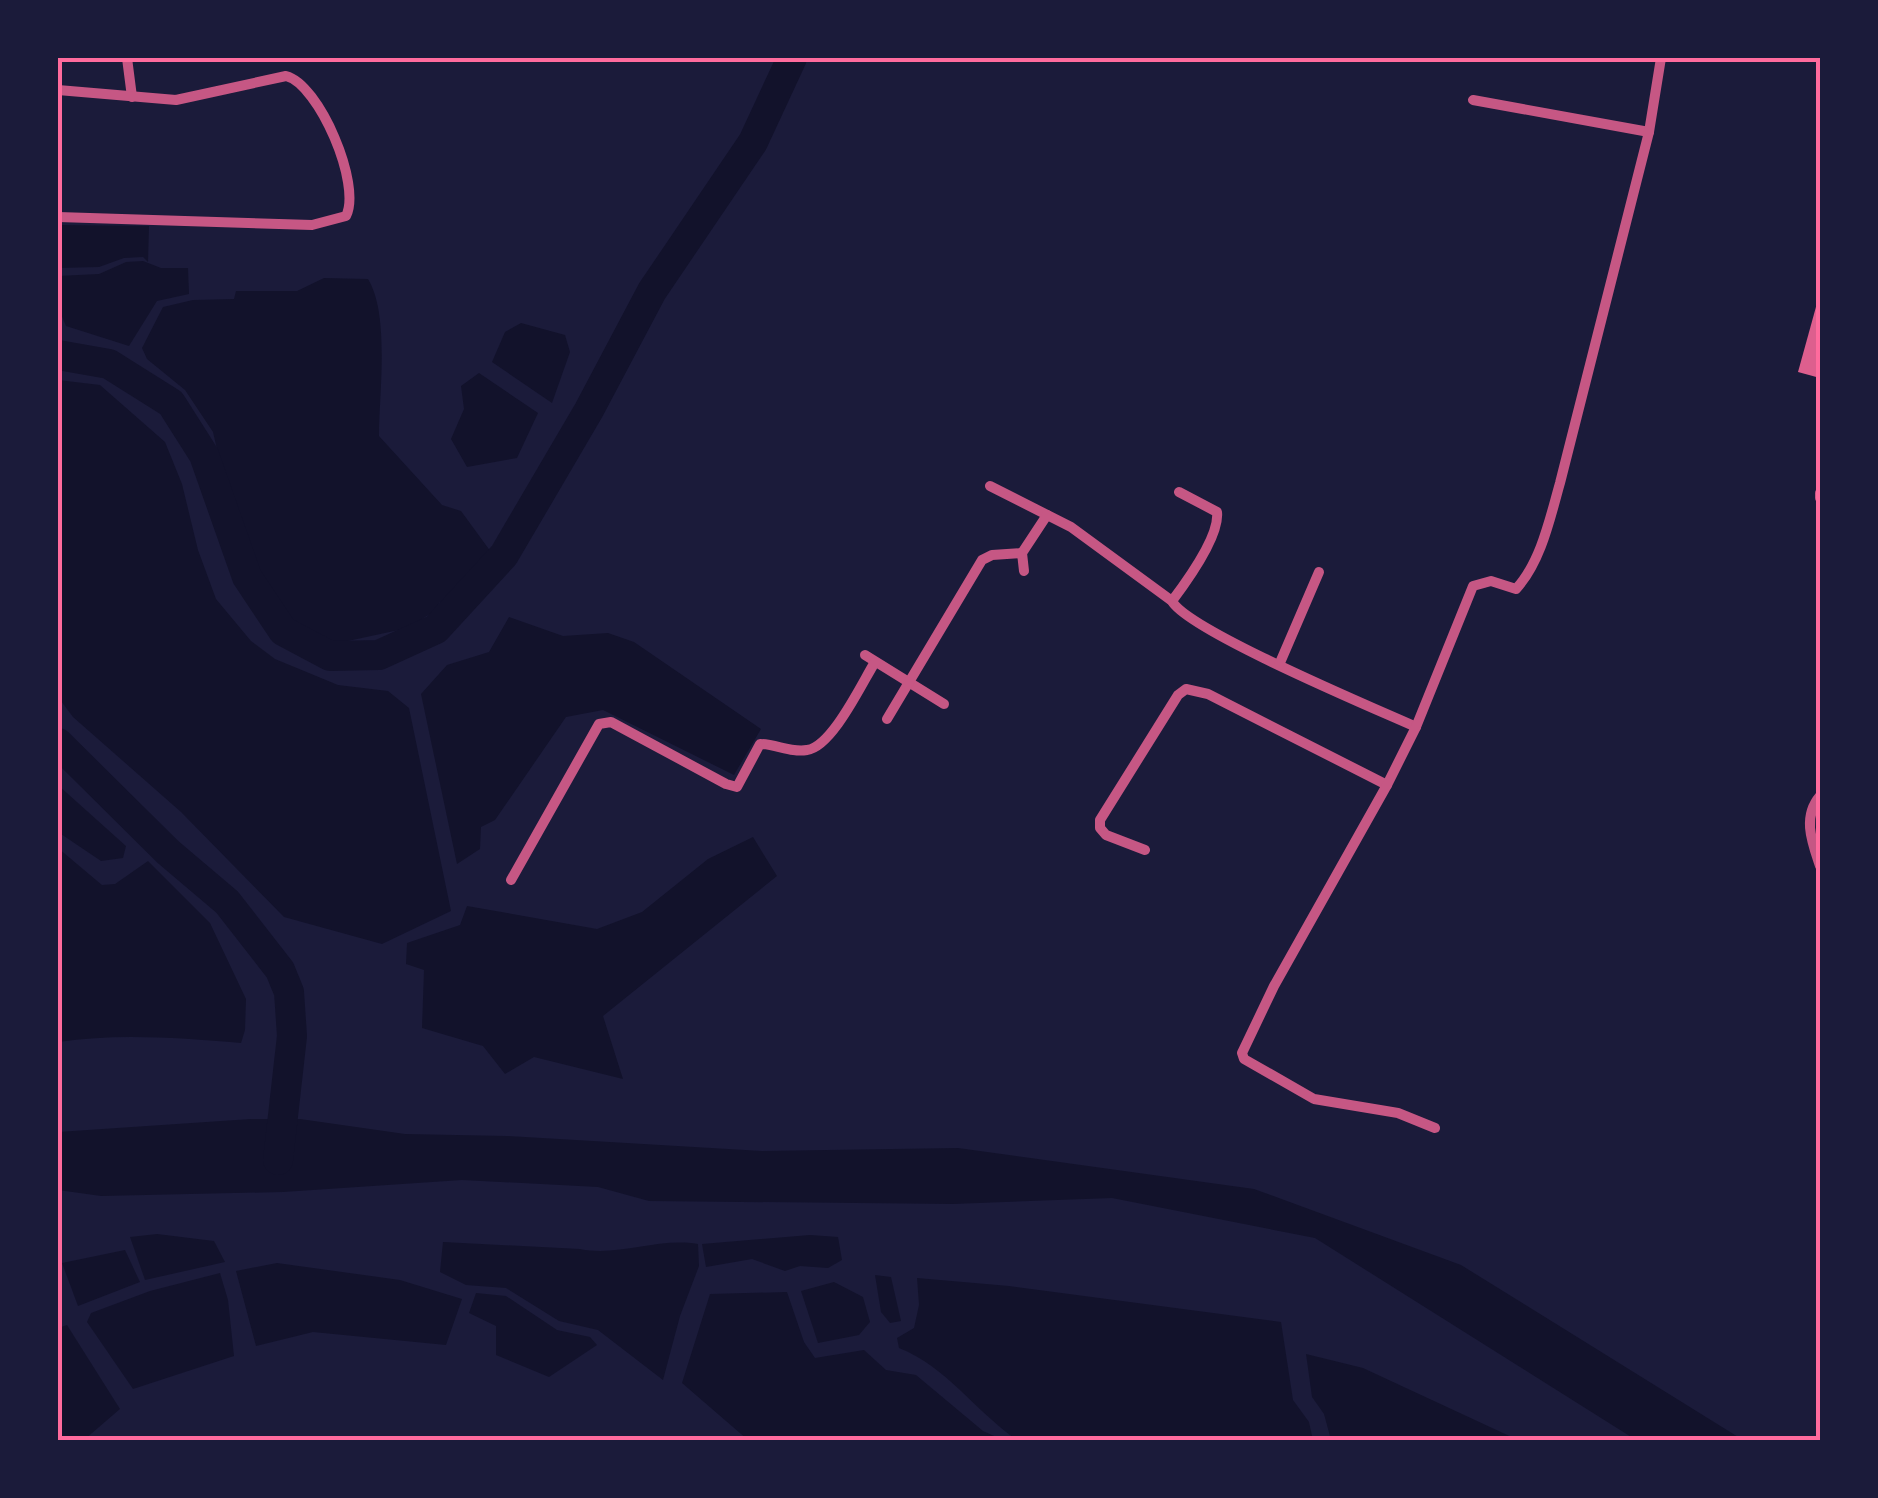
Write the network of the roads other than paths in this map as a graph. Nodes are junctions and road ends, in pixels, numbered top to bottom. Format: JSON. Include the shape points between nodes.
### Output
{"nodes":[{"id":1,"x":127,"y":58,"type":"edge"},
{"id":2,"x":1661,"y":58,"type":"edge"},
{"id":3,"x":58,"y":90,"type":"edge"},
{"id":4,"x":132,"y":96,"type":"junction"},
{"id":5,"x":1474,"y":100,"type":"dead end"},
{"id":6,"x":1649,"y":132,"type":"junction"},
{"id":7,"x":58,"y":217,"type":"edge"},
{"id":8,"x":990,"y":486,"type":"dead end"},
{"id":9,"x":1179,"y":492,"type":"dead end"},
{"id":10,"x":1047,"y":516,"type":"junction"},
{"id":11,"x":1022,"y":554,"type":"junction"},
{"id":12,"x":1024,"y":571,"type":"dead end"},
{"id":13,"x":1319,"y":572,"type":"dead end"},
{"id":14,"x":1172,"y":601,"type":"junction"},
{"id":15,"x":1278,"y":665,"type":"junction"},
{"id":16,"x":909,"y":683,"type":"junction"},
{"id":17,"x":944,"y":704,"type":"dead end"},
{"id":18,"x":887,"y":719,"type":"dead end"},
{"id":19,"x":1416,"y":726,"type":"junction"},
{"id":20,"x":1387,"y":785,"type":"junction"},
{"id":21,"x":1820,"y":796,"type":"edge"},
{"id":22,"x":1145,"y":850,"type":"dead end"},
{"id":23,"x":1820,"y":866,"type":"edge"},
{"id":24,"x":511,"y":880,"type":"dead end"},
{"id":25,"x":1435,"y":1128,"type":"dead end"}],
"edges":[{"from":1,"to":4,"type":"street"},
{"from":2,"to":6,"type":"street"},
{"from":3,"to":4,"type":"street"},
{"from":4,"to":7,"type":"street","via":[[176,100],[298,78],[338,144],[351,202],[346,216],[312,225]]},
{"from":5,"to":6,"type":"street"},
{"from":6,"to":19,"type":"street","via":[[1544,537],[1516,588],[1491,581],[1473,586]]},
{"from":8,"to":10,"type":"street"},
{"from":9,"to":14,"type":"street","via":[[1217,512],[1218,523]]},
{"from":10,"to":11,"type":"street"},
{"from":10,"to":14,"type":"street"},
{"from":11,"to":12,"type":"street"},
{"from":11,"to":16,"type":"street","via":[[982,560]]},
{"from":13,"to":15,"type":"street"},
{"from":14,"to":15,"type":"street","via":[[1185,616]]},
{"from":15,"to":19,"type":"street"},
{"from":16,"to":17,"type":"street"},
{"from":16,"to":18,"type":"street"},
{"from":16,"to":24,"type":"street","via":[[870,659],[829,737],[806,751],[760,744],[738,787],[611,722],[599,724]]},
{"from":19,"to":20,"type":"street"},
{"from":20,"to":22,"type":"street","via":[[1186,689],[1100,820],[1106,835]]},
{"from":20,"to":25,"type":"street","via":[[1242,1053],[1314,1099]]},
{"from":21,"to":23,"type":"street","via":[[1809,822]]}]}
